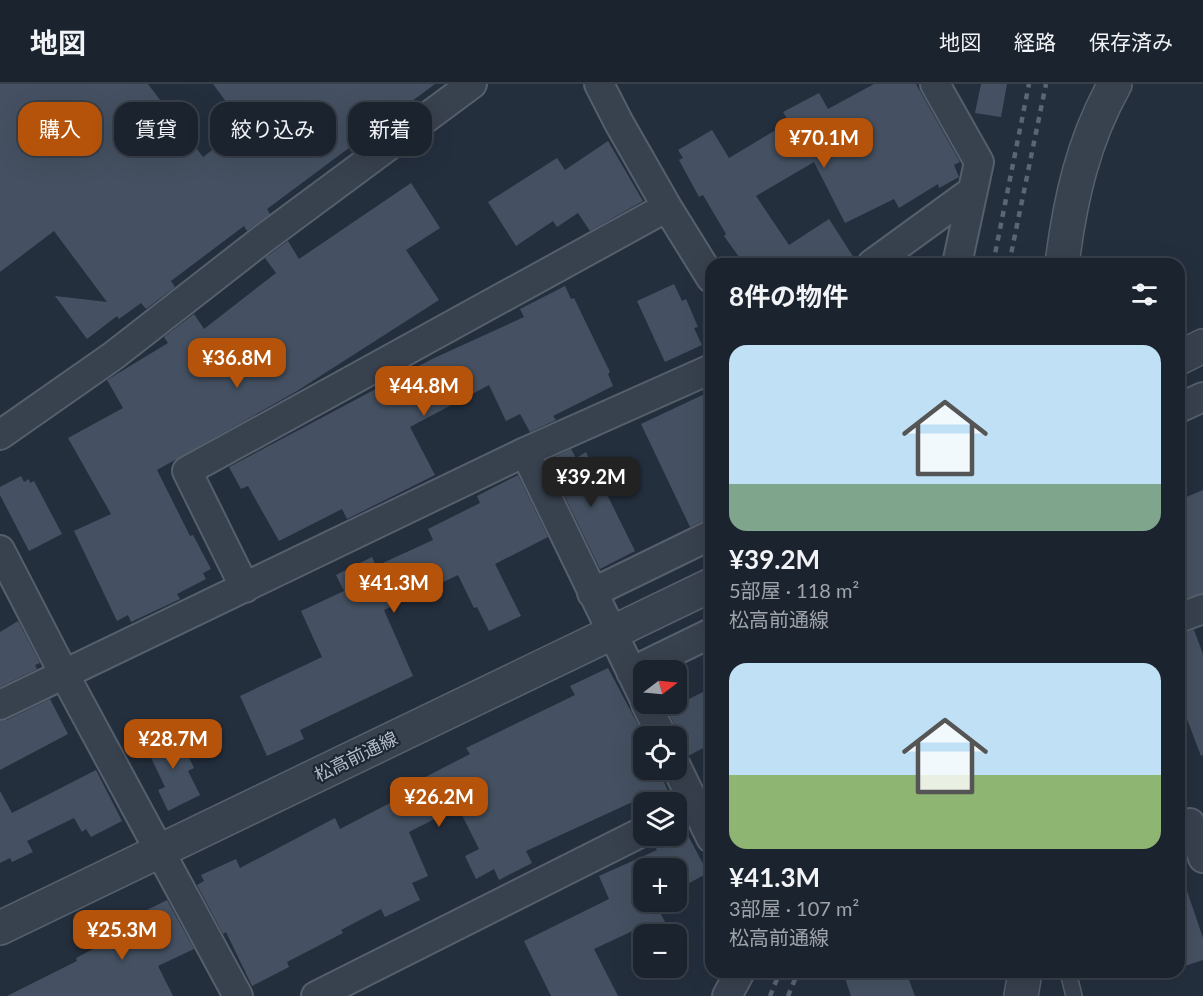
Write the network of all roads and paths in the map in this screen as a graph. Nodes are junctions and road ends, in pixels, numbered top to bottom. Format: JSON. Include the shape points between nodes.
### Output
{"nodes":[{"id":1,"x":472,"y":84,"type":"edge"},
{"id":2,"x":599,"y":84,"type":"edge"},
{"id":3,"x":935,"y":84,"type":"edge"},
{"id":4,"x":1115,"y":84,"type":"edge"},
{"id":5,"x":971,"y":192,"type":"junction"},
{"id":6,"x":667,"y":207,"type":"junction"},
{"id":7,"x":880,"y":258,"type":"edge"},
{"id":8,"x":958,"y":258,"type":"edge"},
{"id":9,"x":1063,"y":258,"type":"edge"},
{"id":10,"x":705,"y":268,"type":"edge"},
{"id":11,"x":1203,"y":346,"type":"edge"},
{"id":12,"x":1185,"y":355,"type":"edge"},
{"id":13,"x":705,"y":372,"type":"edge"},
{"id":14,"x":1203,"y":397,"type":"edge"},
{"id":15,"x":1185,"y":405,"type":"edge"},
{"id":16,"x":0,"y":435,"type":"edge"},
{"id":17,"x":525,"y":453,"type":"junction"},
{"id":18,"x":705,"y":538,"type":"edge"},
{"id":19,"x":0,"y":550,"type":"edge"},
{"id":20,"x":245,"y":588,"type":"junction"},
{"id":21,"x":705,"y":588,"type":"edge"},
{"id":22,"x":592,"y":593,"type":"junction"},
{"id":23,"x":1203,"y":609,"type":"edge"},
{"id":24,"x":1185,"y":616,"type":"edge"},
{"id":25,"x":612,"y":633,"type":"junction"},
{"id":26,"x":705,"y":636,"type":"edge"},
{"id":27,"x":631,"y":672,"type":"junction"},
{"id":28,"x":64,"y":674,"type":"junction"},
{"id":29,"x":633,"y":676,"type":"edge"},
{"id":30,"x":0,"y":705,"type":"edge"},
{"id":31,"x":687,"y":810,"type":"edge"},
{"id":32,"x":1191,"y":822,"type":"edge"},
{"id":33,"x":705,"y":831,"type":"edge"},
{"id":34,"x":633,"y":837,"type":"edge"},
{"id":35,"x":159,"y":853,"type":"junction"},
{"id":36,"x":1203,"y":858,"type":"edge"},
{"id":37,"x":0,"y":928,"type":"edge"},
{"id":38,"x":737,"y":978,"type":"edge"},
{"id":39,"x":1024,"y":978,"type":"edge"},
{"id":40,"x":1070,"y":978,"type":"edge"},
{"id":41,"x":238,"y":996,"type":"edge"},
{"id":42,"x":316,"y":996,"type":"edge"},
{"id":43,"x":727,"y":996,"type":"edge"},
{"id":44,"x":1020,"y":996,"type":"edge"},
{"id":45,"x":1074,"y":996,"type":"edge"}],
"edges":[{"from":1,"to":16,"type":"street","via":[[113,356]]},
{"from":2,"to":6,"type":"street"},
{"from":3,"to":5,"type":"street","via":[[979,162]]},
{"from":4,"to":9,"type":"street","via":[[1080,164]]},
{"from":5,"to":7,"type":"street"},
{"from":5,"to":8,"type":"street"},
{"from":6,"to":10,"type":"street"},
{"from":6,"to":20,"type":"street","via":[[187,471]]},
{"from":11,"to":12,"type":"street"},
{"from":13,"to":17,"type":"street"},
{"from":14,"to":15,"type":"street"},
{"from":17,"to":20,"type":"street"},
{"from":17,"to":22,"type":"street"},
{"from":18,"to":22,"type":"street"},
{"from":19,"to":28,"type":"street"},
{"from":20,"to":28,"type":"street"},
{"from":21,"to":25,"type":"street","name":"松高前通線"},
{"from":22,"to":25,"type":"street"},
{"from":23,"to":24,"type":"street"},
{"from":25,"to":27,"type":"street"},
{"from":25,"to":35,"type":"street","name":"松高前通線"},
{"from":26,"to":27,"type":"street"},
{"from":27,"to":29,"type":"street"},
{"from":28,"to":30,"type":"street"},
{"from":28,"to":35,"type":"street"},
{"from":31,"to":33,"type":"street"},
{"from":32,"to":36,"type":"street"},
{"from":34,"to":42,"type":"street"},
{"from":35,"to":37,"type":"street","name":"松高前通線"},
{"from":35,"to":41,"type":"street"},
{"from":38,"to":43,"type":"street"},
{"from":39,"to":44,"type":"street"},
{"from":40,"to":45,"type":"lane"}]}
